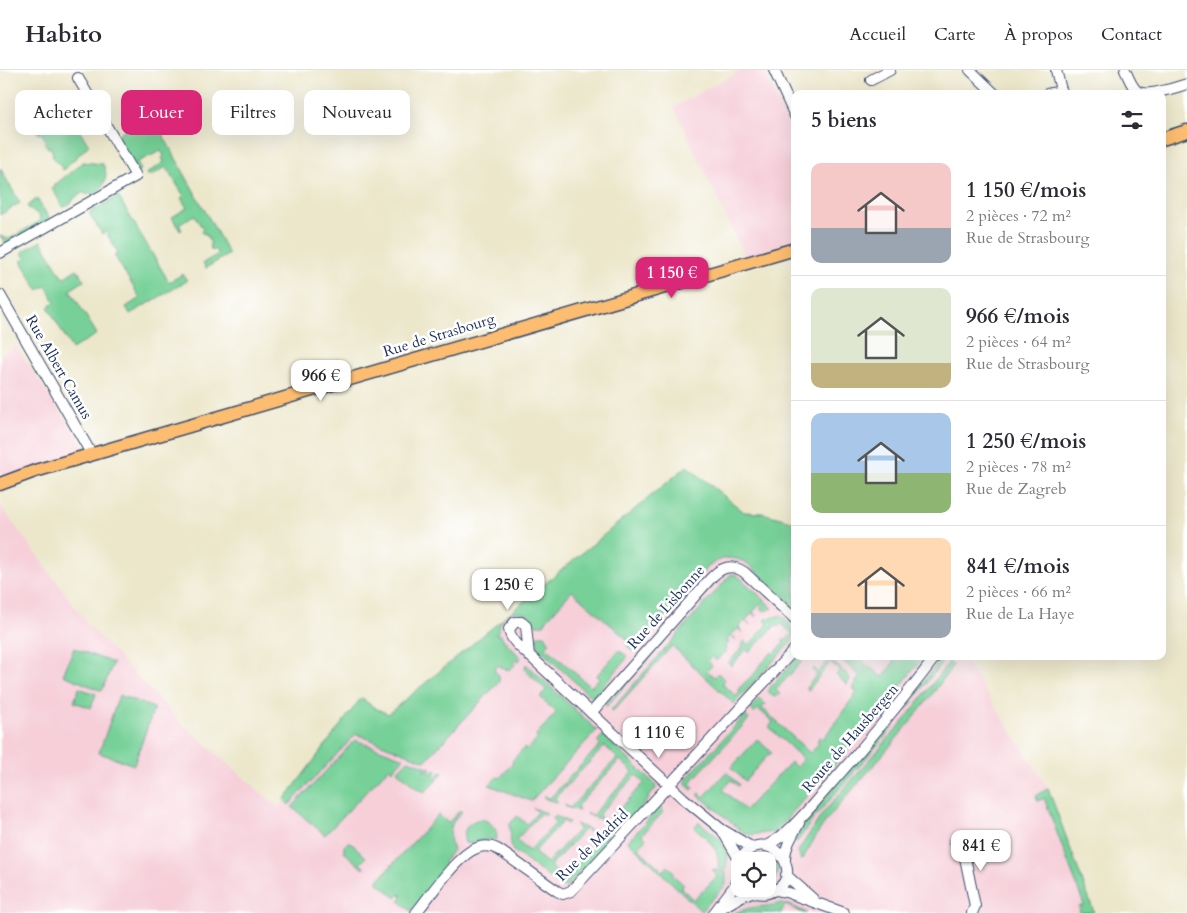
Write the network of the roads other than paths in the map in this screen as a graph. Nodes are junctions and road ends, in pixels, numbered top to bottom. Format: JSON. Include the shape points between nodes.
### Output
{"nodes":[{"id":1,"x":774,"y":70,"type":"edge"},
{"id":2,"x":890,"y":70,"type":"edge"},
{"id":3,"x":970,"y":70,"type":"edge"},
{"id":4,"x":1056,"y":70,"type":"edge"},
{"id":5,"x":1125,"y":70,"type":"edge"},
{"id":6,"x":78,"y":78,"type":"dead end"},
{"id":7,"x":871,"y":80,"type":"dead end"},
{"id":8,"x":1187,"y":84,"type":"edge"},
{"id":9,"x":991,"y":90,"type":"edge"},
{"id":10,"x":1061,"y":90,"type":"edge"},
{"id":11,"x":1137,"y":90,"type":"edge"},
{"id":12,"x":1165,"y":90,"type":"edge"},
{"id":13,"x":791,"y":107,"type":"edge"},
{"id":14,"x":1187,"y":131,"type":"edge"},
{"id":15,"x":1166,"y":138,"type":"edge"},
{"id":16,"x":1187,"y":140,"type":"edge"},
{"id":17,"x":1166,"y":146,"type":"edge"},
{"id":18,"x":791,"y":250,"type":"edge"},
{"id":19,"x":0,"y":253,"type":"edge"},
{"id":20,"x":0,"y":295,"type":"edge"},
{"id":21,"x":92,"y":455,"type":"junction"},
{"id":22,"x":0,"y":484,"type":"edge"},
{"id":23,"x":791,"y":615,"type":"edge"},
{"id":24,"x":791,"y":653,"type":"edge"},
{"id":25,"x":529,"y":656,"type":"dead end"},
{"id":26,"x":933,"y":660,"type":"edge"},
{"id":27,"x":592,"y":714,"type":"junction"},
{"id":28,"x":669,"y":785,"type":"junction"},
{"id":29,"x":803,"y":815,"type":"junction"},
{"id":30,"x":721,"y":829,"type":"junction"},
{"id":31,"x":955,"y":842,"type":"dead end"},
{"id":32,"x":766,"y":846,"type":"junction"},
{"id":33,"x":753,"y":848,"type":"junction"},
{"id":34,"x":732,"y":852,"type":"edge"},
{"id":35,"x":748,"y":852,"type":"edge"},
{"id":36,"x":785,"y":861,"type":"junction"},
{"id":37,"x":786,"y":875,"type":"junction"},
{"id":38,"x":776,"y":890,"type":"joint"},
{"id":39,"x":731,"y":891,"type":"edge"},
{"id":40,"x":740,"y":897,"type":"edge"},
{"id":41,"x":817,"y":903,"type":"junction"},
{"id":42,"x":714,"y":912,"type":"edge"},
{"id":43,"x":416,"y":913,"type":"edge"},
{"id":44,"x":844,"y":913,"type":"edge"},
{"id":45,"x":972,"y":913,"type":"edge"}],
"edges":[{"from":1,"to":13,"type":"street"},
{"from":2,"to":7,"type":"street"},
{"from":3,"to":9,"type":"street"},
{"from":4,"to":10,"type":"street"},
{"from":5,"to":11,"type":"street"},
{"from":6,"to":19,"type":"street","via":[[136,176]]},
{"from":8,"to":12,"type":"street"},
{"from":14,"to":15,"type":"main road"},
{"from":16,"to":17,"type":"main road"},
{"from":18,"to":21,"type":"main road","name":"Rue de Strasbourg"},
{"from":20,"to":21,"type":"street","name":"Rue Albert Camus"},
{"from":21,"to":22,"type":"main road","name":"Rue de Strasbourg"},
{"from":23,"to":27,"type":"street","name":"Rue de Lisbonne","via":[[744,572],[733,567],[721,569]]},
{"from":24,"to":28,"type":"street"},
{"from":25,"to":27,"type":"street"},
{"from":26,"to":29,"type":"street","name":"Route de Hausbergen","via":[[882,726]]},
{"from":27,"to":28,"type":"street"},
{"from":28,"to":30,"type":"street"},
{"from":28,"to":43,"type":"street","name":"Rue de Madrid","via":[[569,893],[557,892],[500,850],[484,846],[460,859]]},
{"from":29,"to":32,"type":"street","name":"Route de Hausbergen"},
{"from":29,"to":36,"type":"street","name":"Route de Hausbergen","via":[[788,844]]},
{"from":30,"to":33,"type":"street"},
{"from":30,"to":34,"type":"street"},
{"from":31,"to":45,"type":"street","via":[[963,848],[975,906]]},
{"from":32,"to":33,"type":"street"},
{"from":32,"to":36,"type":"street","via":[[776,850]]},
{"from":33,"to":35,"type":"street"},
{"from":36,"to":37,"type":"street","name":"Route de Hausbergen"},
{"from":37,"to":38,"type":"street"},
{"from":37,"to":41,"type":"street"},
{"from":38,"to":41,"type":"street"},
{"from":39,"to":42,"type":"street"},
{"from":40,"to":42,"type":"street"},
{"from":41,"to":44,"type":"street"}]}
